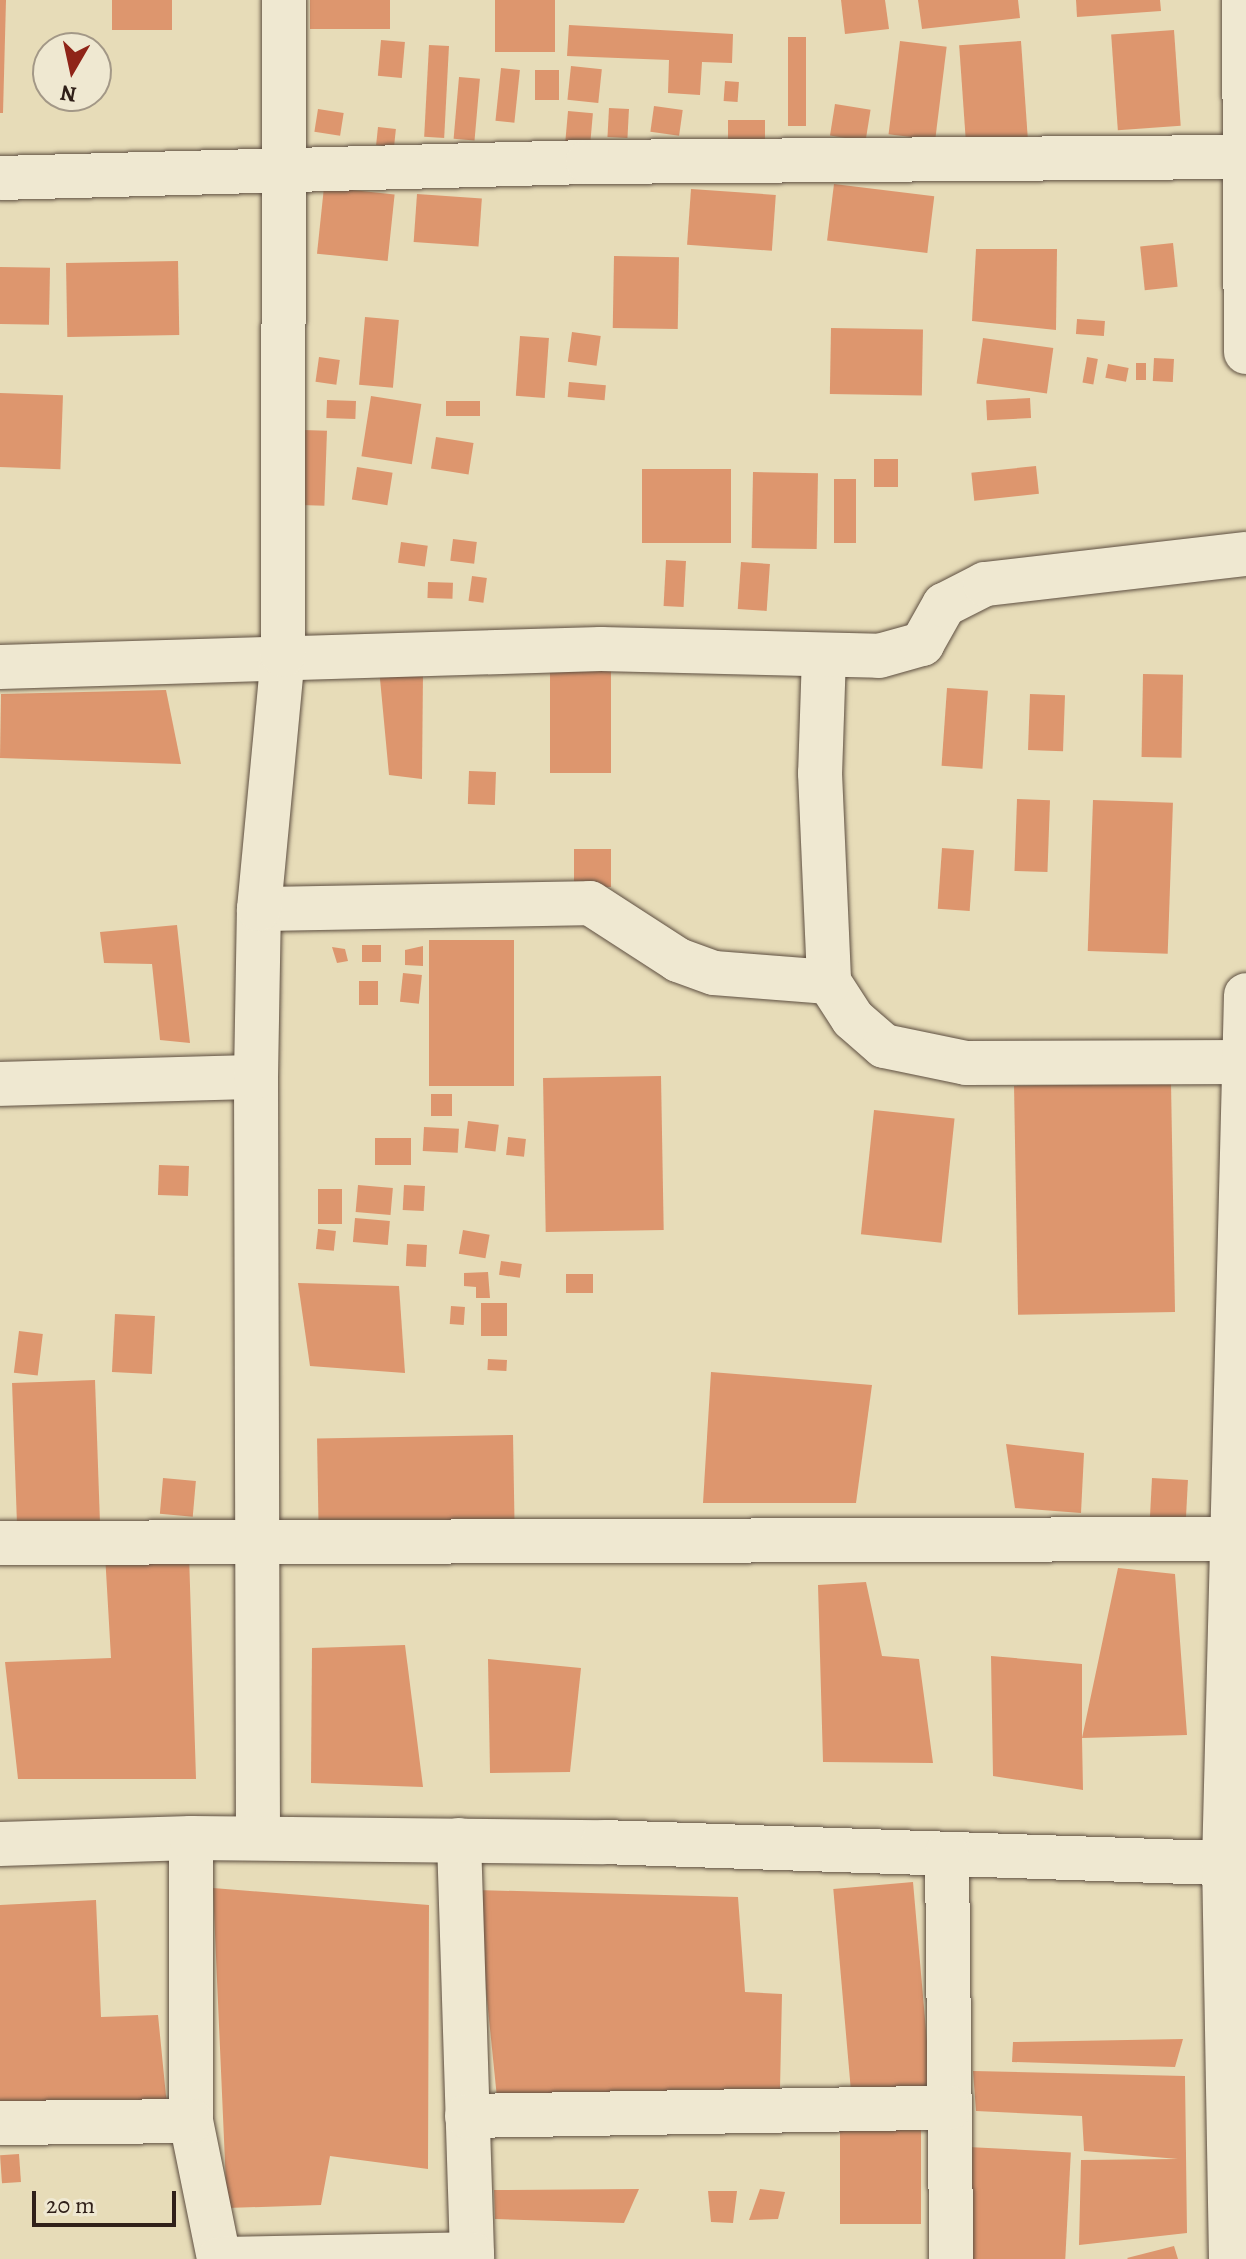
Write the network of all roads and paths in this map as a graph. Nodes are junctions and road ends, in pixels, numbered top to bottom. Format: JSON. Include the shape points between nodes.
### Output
{"nodes":[{"id":1,"x":284,"y":0,"type":"edge"},
{"id":2,"x":1244,"y":0,"type":"edge"},
{"id":3,"x":1245,"y":96,"type":"edge"},
{"id":4,"x":1243,"y":157,"type":"junction"},
{"id":5,"x":284,"y":170,"type":"junction"},
{"id":6,"x":0,"y":178,"type":"edge"},
{"id":7,"x":1246,"y":352,"type":"edge"},
{"id":8,"x":1246,"y":554,"type":"edge"},
{"id":9,"x":283,"y":655,"type":"junction"},
{"id":10,"x":824,"y":655,"type":"junction"},
{"id":11,"x":0,"y":667,"type":"edge"},
{"id":12,"x":259,"y":909,"type":"junction"},
{"id":13,"x":829,"y":982,"type":"junction"},
{"id":14,"x":1246,"y":995,"type":"edge"},
{"id":15,"x":1245,"y":1062,"type":"edge"},
{"id":16,"x":256,"y":1077,"type":"junction"},
{"id":17,"x":0,"y":1084,"type":"edge"},
{"id":18,"x":1235,"y":1539,"type":"junction"},
{"id":19,"x":0,"y":1543,"type":"edge"},
{"id":20,"x":257,"y":1544,"type":"junction"},
{"id":21,"x":191,"y":1838,"type":"junction"},
{"id":22,"x":258,"y":1838,"type":"junction"},
{"id":23,"x":459,"y":1840,"type":"junction"},
{"id":24,"x":0,"y":1844,"type":"edge"},
{"id":25,"x":947,"y":1854,"type":"junction"},
{"id":26,"x":1235,"y":1864,"type":"edge"},
{"id":27,"x":949,"y":2108,"type":"junction"},
{"id":28,"x":467,"y":2116,"type":"junction"},
{"id":29,"x":191,"y":2121,"type":"junction"},
{"id":30,"x":0,"y":2123,"type":"edge"},
{"id":31,"x":1237,"y":2147,"type":"edge"},
{"id":32,"x":472,"y":2256,"type":"edge"},
{"id":33,"x":219,"y":2259,"type":"edge"},
{"id":34,"x":951,"y":2259,"type":"edge"},
{"id":35,"x":1231,"y":2259,"type":"edge"}],
"edges":[{"from":1,"to":5,"type":"street"},
{"from":2,"to":3,"type":"street"},
{"from":3,"to":4,"type":"street"},
{"from":4,"to":5,"type":"street"},
{"from":4,"to":7,"type":"street"},
{"from":5,"to":6,"type":"street"},
{"from":5,"to":9,"type":"street"},
{"from":8,"to":10,"type":"street","via":[[985,584],[944,605],[922,644],[879,656]]},
{"from":9,"to":10,"type":"street","via":[[601,649]]},
{"from":9,"to":11,"type":"street"},
{"from":9,"to":12,"type":"street"},
{"from":10,"to":13,"type":"street","via":[[820,773]]},
{"from":12,"to":13,"type":"street","via":[[590,903],[678,960],[714,973]]},
{"from":12,"to":16,"type":"street"},
{"from":13,"to":15,"type":"street","via":[[853,1019],[884,1046],[966,1063]]},
{"from":14,"to":15,"type":"street"},
{"from":15,"to":18,"type":"street"},
{"from":16,"to":17,"type":"street"},
{"from":16,"to":20,"type":"street"},
{"from":18,"to":20,"type":"street"},
{"from":18,"to":26,"type":"street"},
{"from":19,"to":20,"type":"street"},
{"from":20,"to":22,"type":"street"},
{"from":21,"to":22,"type":"street"},
{"from":21,"to":24,"type":"street"},
{"from":21,"to":29,"type":"street"},
{"from":22,"to":23,"type":"street"},
{"from":23,"to":25,"type":"street"},
{"from":23,"to":28,"type":"street"},
{"from":25,"to":26,"type":"street"},
{"from":25,"to":27,"type":"street"},
{"from":26,"to":31,"type":"street"},
{"from":27,"to":28,"type":"street"},
{"from":27,"to":34,"type":"street"},
{"from":28,"to":32,"type":"street"},
{"from":29,"to":30,"type":"street"},
{"from":29,"to":33,"type":"street"},
{"from":31,"to":35,"type":"street"},
{"from":32,"to":33,"type":"street"}]}
